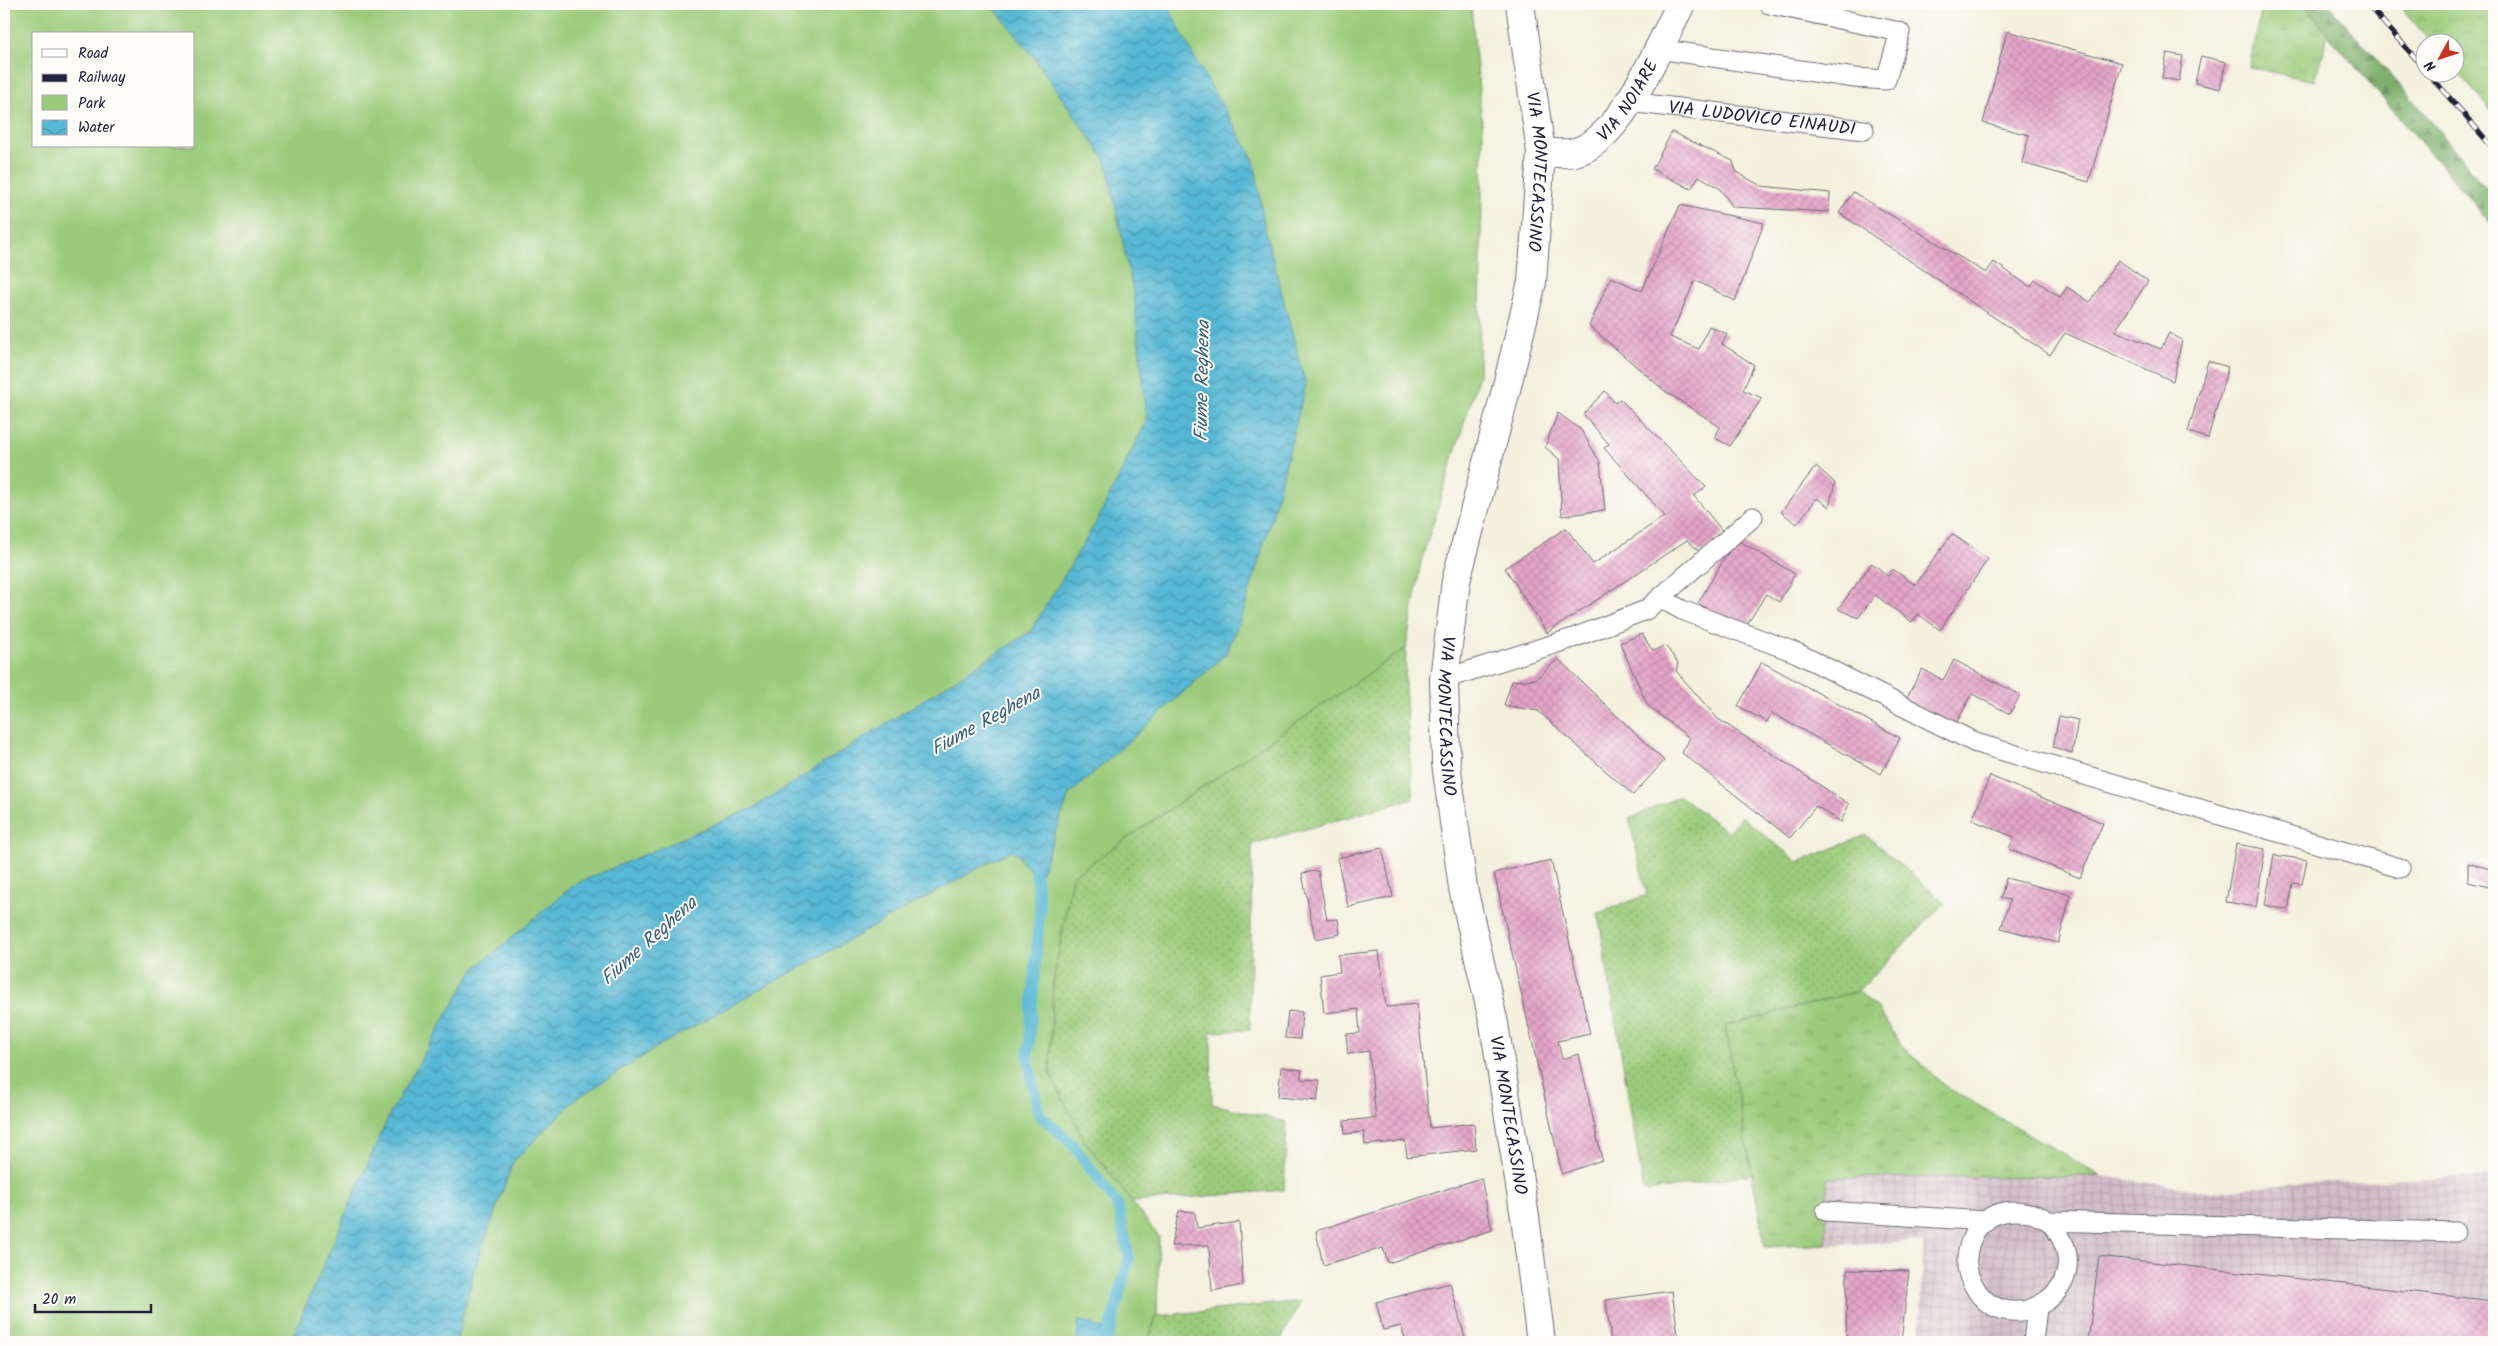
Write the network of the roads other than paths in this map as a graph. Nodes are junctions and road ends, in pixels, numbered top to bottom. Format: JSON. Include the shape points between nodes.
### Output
{"nodes":[{"id":1,"x":1520,"y":4,"type":"edge"},
{"id":2,"x":1681,"y":4,"type":"edge"},
{"id":3,"x":1769,"y":4,"type":"edge"},
{"id":4,"x":1658,"y":49,"type":"junction"},
{"id":5,"x":1629,"y":102,"type":"junction"},
{"id":6,"x":1864,"y":130,"type":"dead end"},
{"id":7,"x":1541,"y":152,"type":"junction"},
{"id":8,"x":1753,"y":517,"type":"dead end"},
{"id":9,"x":1660,"y":598,"type":"junction"},
{"id":10,"x":1444,"y":679,"type":"junction"},
{"id":11,"x":2400,"y":868,"type":"dead end"},
{"id":12,"x":1826,"y":1211,"type":"dead end"},
{"id":13,"x":1986,"y":1221,"type":"junction"},
{"id":14,"x":2049,"y":1221,"type":"junction"},
{"id":15,"x":2455,"y":1232,"type":"dead end"},
{"id":16,"x":2038,"y":1308,"type":"junction"},
{"id":17,"x":1541,"y":1342,"type":"edge"},
{"id":18,"x":2033,"y":1342,"type":"edge"}],
"edges":[{"from":1,"to":7,"type":"street","name":"VIA MONTECASSINO"},
{"from":2,"to":4,"type":"street","name":"VIA NOIARE"},
{"from":3,"to":4,"type":"lane","via":[[1900,32],[1886,80]]},
{"from":4,"to":5,"type":"street","name":"VIA NOIARE"},
{"from":5,"to":6,"type":"lane","name":"VIA LUDOVICO EINAUDI"},
{"from":5,"to":7,"type":"street","name":"VIA NOIARE","via":[[1602,139],[1575,152]]},
{"from":7,"to":10,"type":"street","name":"VIA MONTECASSINO","via":[[1532,282],[1456,581]]},
{"from":8,"to":9,"type":"lane"},
{"from":9,"to":10,"type":"lane","via":[[1646,610],[1572,638]]},
{"from":9,"to":11,"type":"lane","via":[[1682,610],[1797,653],[1976,742]]},
{"from":10,"to":17,"type":"street","name":"VIA MONTECASSINO","via":[[1446,764],[1463,888],[1494,1024]]},
{"from":12,"to":13,"type":"lane"},
{"from":13,"to":14,"type":"lane","via":[[2000,1213],[2016,1210],[2033,1212]]},
{"from":13,"to":16,"type":"lane","via":[[1975,1232],[1968,1247],[1966,1263],[1977,1293],[2004,1310],[2020,1312]]},
{"from":14,"to":15,"type":"lane"},
{"from":14,"to":16,"type":"lane","via":[[2067,1250],[2068,1268],[2052,1298]]},
{"from":16,"to":18,"type":"lane"}]}
